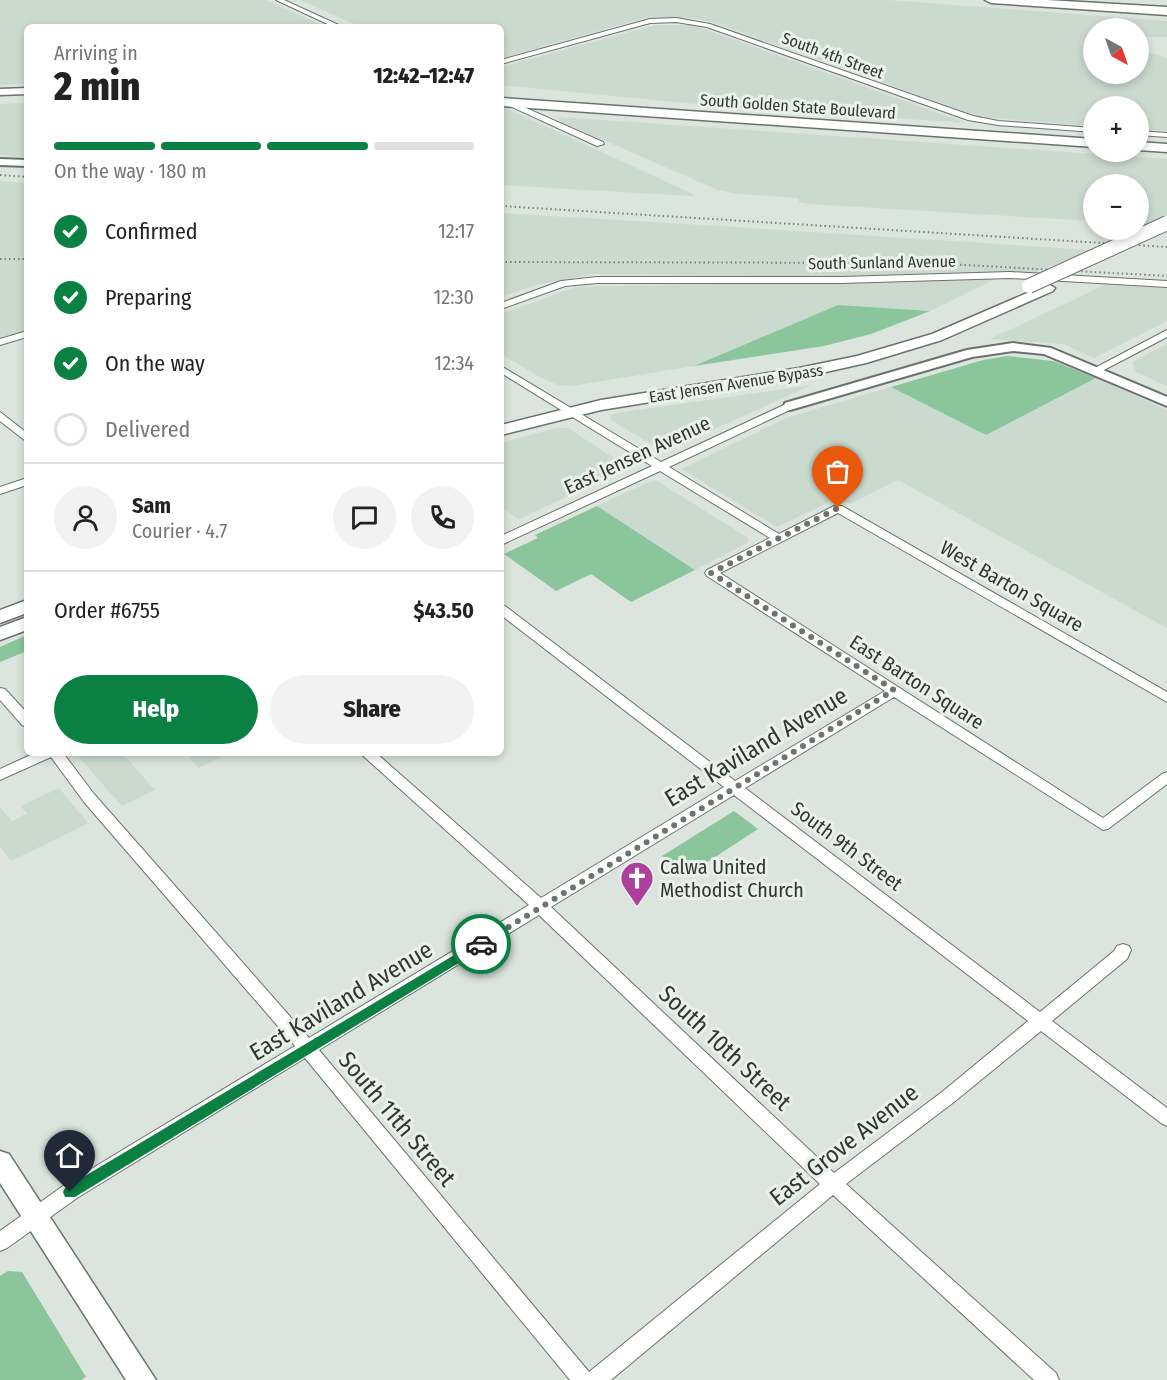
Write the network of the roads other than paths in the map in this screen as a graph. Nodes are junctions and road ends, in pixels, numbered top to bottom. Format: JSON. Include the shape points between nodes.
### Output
{"nodes":[{"id":1,"x":279,"y":0,"type":"edge"},
{"id":2,"x":991,"y":0,"type":"edge"},
{"id":3,"x":1101,"y":0,"type":"edge"},
{"id":4,"x":1117,"y":1,"type":"edge"},
{"id":5,"x":1167,"y":4,"type":"edge"},
{"id":6,"x":1167,"y":13,"type":"edge"},
{"id":7,"x":333,"y":24,"type":"edge"},
{"id":8,"x":504,"y":61,"type":"edge"},
{"id":9,"x":24,"y":91,"type":"edge"},
{"id":10,"x":0,"y":92,"type":"edge"},
{"id":11,"x":24,"y":98,"type":"edge"},
{"id":12,"x":0,"y":99,"type":"edge"},
{"id":13,"x":504,"y":100,"type":"edge"},
{"id":14,"x":504,"y":100,"type":"edge"},
{"id":15,"x":504,"y":100,"type":"edge"},
{"id":16,"x":564,"y":107,"type":"junction"},
{"id":17,"x":545,"y":119,"type":"junction"},
{"id":18,"x":1083,"y":129,"type":"edge"},
{"id":19,"x":1149,"y":134,"type":"edge"},
{"id":20,"x":1083,"y":135,"type":"edge"},
{"id":21,"x":1167,"y":135,"type":"edge"},
{"id":22,"x":1149,"y":140,"type":"edge"},
{"id":23,"x":1167,"y":141,"type":"edge"},
{"id":24,"x":1083,"y":142,"type":"edge"},
{"id":25,"x":600,"y":144,"type":"dead end"},
{"id":26,"x":1149,"y":147,"type":"edge"},
{"id":27,"x":1167,"y":148,"type":"edge"},
{"id":28,"x":0,"y":162,"type":"edge"},
{"id":29,"x":24,"y":163,"type":"edge"},
{"id":30,"x":1167,"y":223,"type":"edge"},
{"id":31,"x":1167,"y":232,"type":"edge"},
{"id":32,"x":1167,"y":284,"type":"edge"},
{"id":33,"x":504,"y":305,"type":"edge"},
{"id":34,"x":961,"y":322,"type":"junction"},
{"id":35,"x":1167,"y":333,"type":"edge"},
{"id":36,"x":24,"y":335,"type":"edge"},
{"id":37,"x":0,"y":342,"type":"edge"},
{"id":38,"x":1096,"y":370,"type":"junction"},
{"id":39,"x":504,"y":371,"type":"edge"},
{"id":40,"x":1167,"y":402,"type":"edge"},
{"id":41,"x":790,"y":406,"type":"joint"},
{"id":42,"x":563,"y":407,"type":"junction"},
{"id":43,"x":0,"y":414,"type":"edge"},
{"id":44,"x":504,"y":417,"type":"edge"},
{"id":45,"x":504,"y":429,"type":"edge"},
{"id":46,"x":24,"y":436,"type":"edge"},
{"id":47,"x":661,"y":466,"type":"junction"},
{"id":48,"x":24,"y":483,"type":"edge"},
{"id":49,"x":0,"y":491,"type":"edge"},
{"id":50,"x":780,"y":539,"type":"junction"},
{"id":51,"x":504,"y":541,"type":"edge"},
{"id":52,"x":24,"y":607,"type":"edge"},
{"id":53,"x":504,"y":611,"type":"edge"},
{"id":54,"x":0,"y":617,"type":"edge"},
{"id":55,"x":24,"y":624,"type":"edge"},
{"id":56,"x":0,"y":634,"type":"edge"},
{"id":57,"x":894,"y":690,"type":"junction"},
{"id":58,"x":0,"y":692,"type":"edge"},
{"id":59,"x":1167,"y":698,"type":"edge"},
{"id":60,"x":24,"y":719,"type":"edge"},
{"id":61,"x":41,"y":756,"type":"edge"},
{"id":62,"x":57,"y":756,"type":"edge"},
{"id":63,"x":370,"y":756,"type":"edge"},
{"id":64,"x":0,"y":775,"type":"edge"},
{"id":65,"x":1167,"y":777,"type":"edge"},
{"id":66,"x":735,"y":786,"type":"junction"},
{"id":67,"x":541,"y":907,"type":"junction"},
{"id":68,"x":1123,"y":950,"type":"dead end"},
{"id":69,"x":1041,"y":1020,"type":"junction"},
{"id":70,"x":308,"y":1049,"type":"junction"},
{"id":71,"x":1167,"y":1118,"type":"edge"},
{"id":72,"x":0,"y":1162,"type":"edge"},
{"id":73,"x":833,"y":1184,"type":"junction"},
{"id":74,"x":38,"y":1217,"type":"junction"},
{"id":75,"x":0,"y":1242,"type":"edge"},
{"id":76,"x":142,"y":1380,"type":"edge"},
{"id":77,"x":583,"y":1380,"type":"edge"},
{"id":78,"x":595,"y":1380,"type":"edge"},
{"id":79,"x":1049,"y":1380,"type":"edge"}],
"edges":[{"from":1,"to":7,"type":"street"},
{"from":2,"to":6,"type":"highway"},
{"from":3,"to":4,"type":"highway"},
{"from":4,"to":5,"type":"highway"},
{"from":8,"to":18,"type":"street","name":"South 4th Street","via":[[637,25],[676,20],[703,23],[980,121]]},
{"from":9,"to":10,"type":"main road"},
{"from":11,"to":12,"type":"main road"},
{"from":13,"to":16,"type":"main road","name":"South Golden State Boulevard"},
{"from":14,"to":17,"type":"street"},
{"from":15,"to":20,"type":"main road","name":"South Golden State Boulevard"},
{"from":16,"to":17,"type":"main road","via":[[548,112]]},
{"from":16,"to":24,"type":"main road","name":"South Golden State Boulevard"},
{"from":17,"to":25,"type":"street"},
{"from":19,"to":21,"type":"street"},
{"from":22,"to":23,"type":"main road"},
{"from":26,"to":27,"type":"main road"},
{"from":28,"to":29,"type":"street"},
{"from":30,"to":34,"type":"main road","bridge":true},
{"from":31,"to":34,"type":"main road","via":[[1048,288]]},
{"from":32,"to":33,"type":"street","name":"South Sunland Avenue","via":[[998,275],[597,280],[564,283]]},
{"from":34,"to":42,"type":"main road","name":"East Jensen Avenue Bypass","via":[[920,343],[838,365]]},
{"from":35,"to":38,"type":"street"},
{"from":36,"to":37,"type":"street"},
{"from":38,"to":40,"type":"street"},
{"from":38,"to":41,"type":"street","via":[[1047,351],[1013,347],[971,353]]},
{"from":39,"to":42,"type":"street"},
{"from":41,"to":47,"type":"street","name":"East Jensen Avenue"},
{"from":42,"to":44,"type":"main road","name":"East Jensen Avenue Bypass"},
{"from":42,"to":45,"type":"main road","name":"East Jensen Avenue Bypass"},
{"from":42,"to":47,"type":"street"},
{"from":43,"to":46,"type":"street"},
{"from":47,"to":50,"type":"street"},
{"from":47,"to":51,"type":"street","name":"East Jensen Avenue"},
{"from":48,"to":49,"type":"street"},
{"from":50,"to":57,"type":"street","name":"East Barton Square","via":[[711,573]]},
{"from":50,"to":59,"type":"street","name":"West Barton Square","via":[[838,508]]},
{"from":52,"to":54,"type":"main road"},
{"from":53,"to":66,"type":"street","name":"South 9th Street"},
{"from":55,"to":56,"type":"main road"},
{"from":57,"to":65,"type":"street","name":"East Barton Square","via":[[1103,825]]},
{"from":57,"to":66,"type":"street","name":"East Kaviland Avenue"},
{"from":58,"to":60,"type":"street"},
{"from":61,"to":64,"type":"street"},
{"from":62,"to":70,"type":"street","name":"South 11th Street","via":[[89,798]]},
{"from":63,"to":67,"type":"street","name":"South 10th Street"},
{"from":66,"to":67,"type":"street","name":"East Kaviland Avenue"},
{"from":66,"to":69,"type":"street","name":"South 9th Street"},
{"from":67,"to":70,"type":"street","name":"East Kaviland Avenue"},
{"from":67,"to":73,"type":"street","name":"South 10th Street"},
{"from":68,"to":69,"type":"street","name":"East Grove Avenue"},
{"from":69,"to":71,"type":"street","name":"South 9th Street"},
{"from":69,"to":73,"type":"street","name":"East Grove Avenue"},
{"from":70,"to":74,"type":"street","name":"East Kaviland Avenue","via":[[70,1192]]},
{"from":70,"to":77,"type":"street","name":"South 11th Street"},
{"from":72,"to":74,"type":"main road"},
{"from":73,"to":78,"type":"street","name":"East Grove Avenue"},
{"from":73,"to":79,"type":"street","name":"South 10th Street"},
{"from":74,"to":75,"type":"street","name":"East Kaviland Avenue"},
{"from":74,"to":76,"type":"main road"}]}
